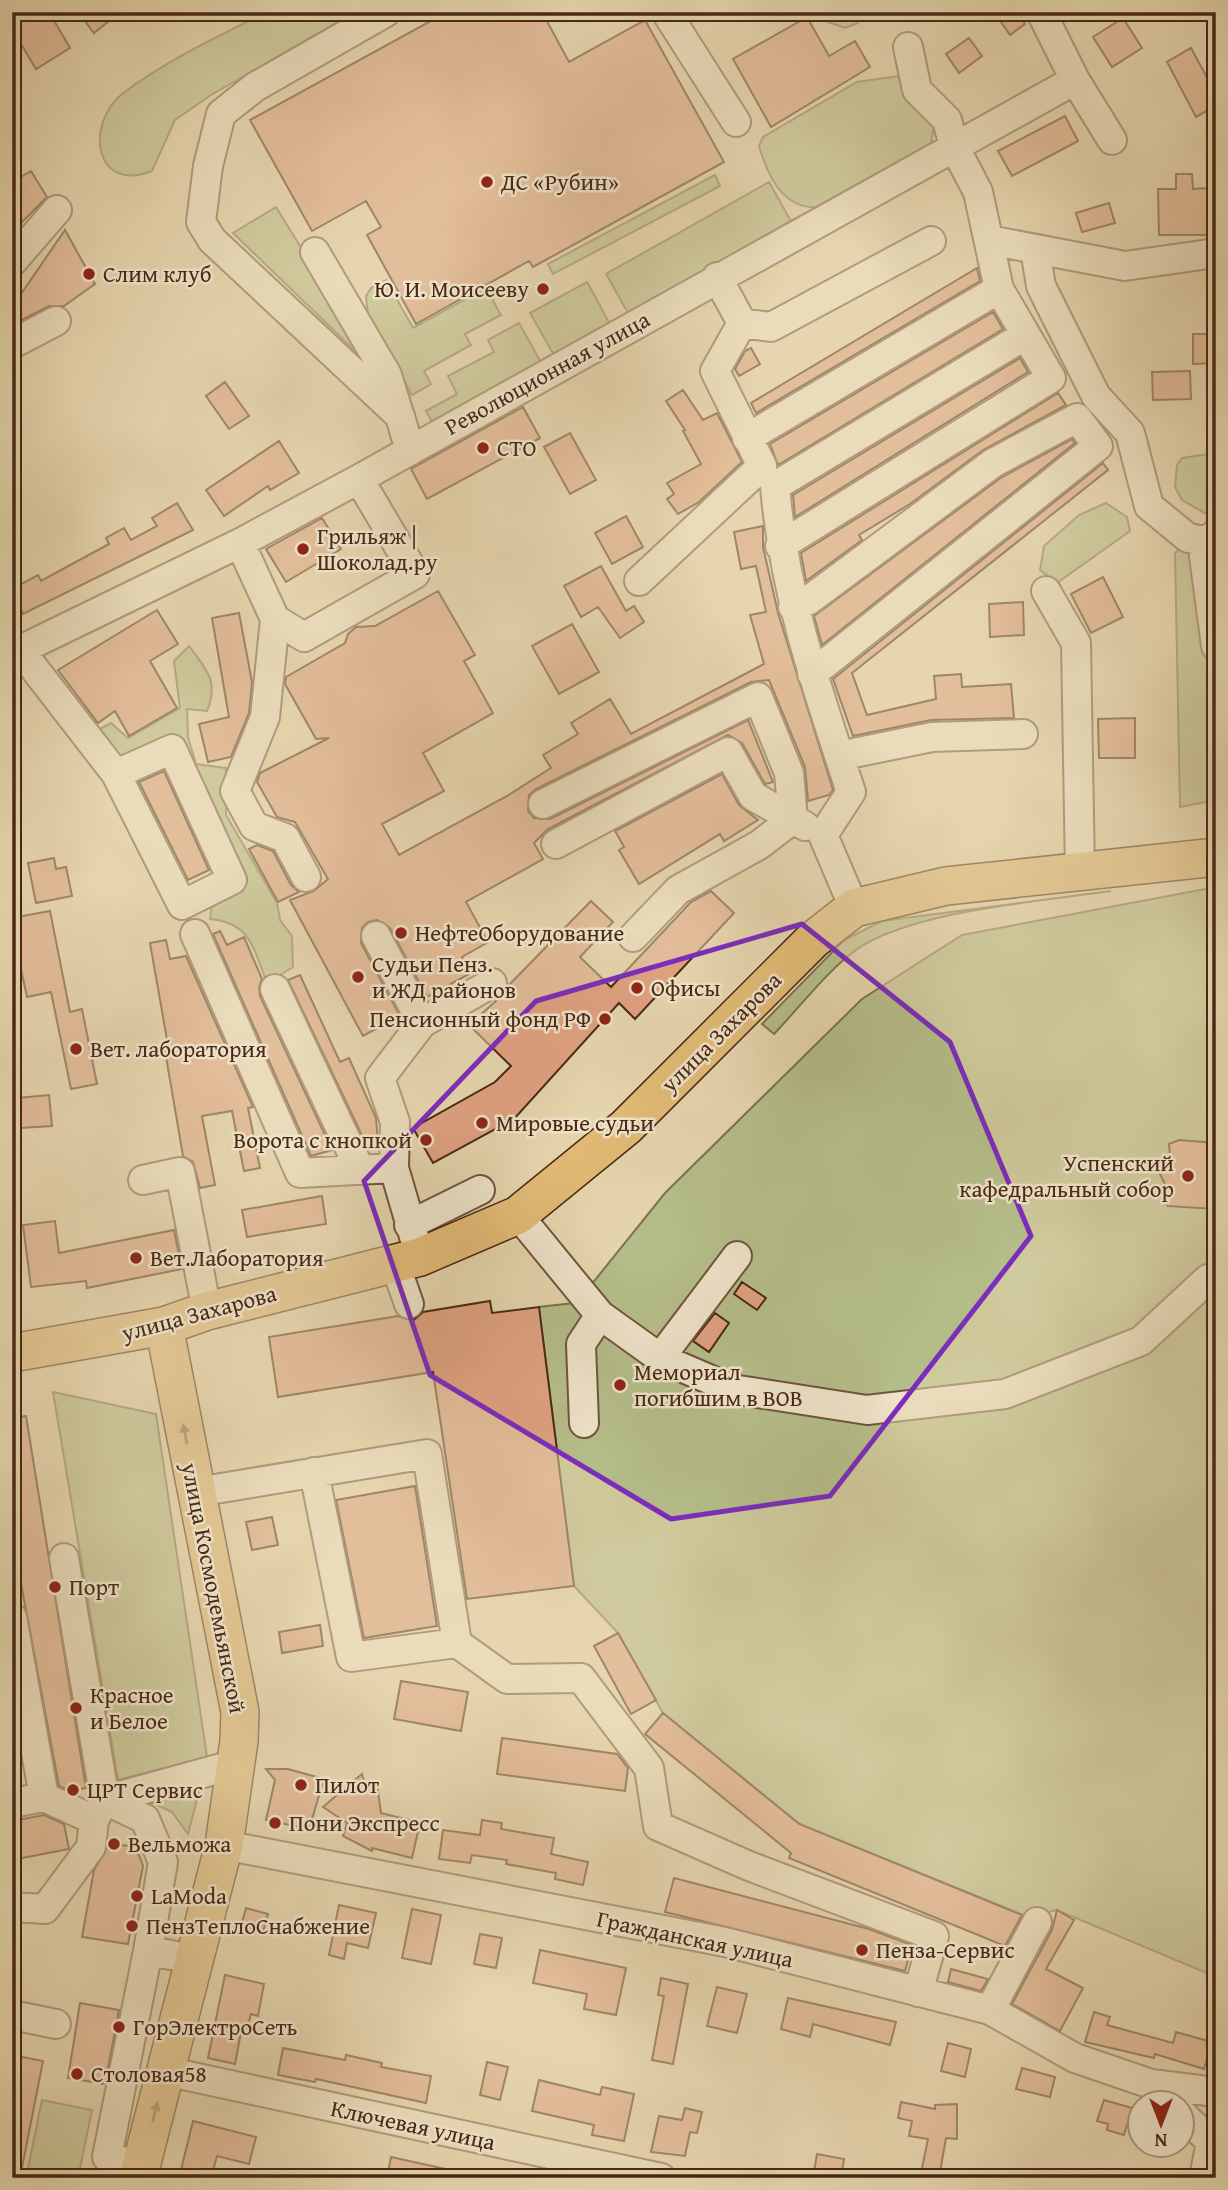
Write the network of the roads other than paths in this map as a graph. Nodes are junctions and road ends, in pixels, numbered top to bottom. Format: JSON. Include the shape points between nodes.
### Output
{"nodes":[{"id":1,"x":386,"y":12,"type":"edge"},
{"id":2,"x":666,"y":12,"type":"edge"},
{"id":3,"x":1051,"y":16,"type":"edge"},
{"id":4,"x":908,"y":47,"type":"dead end"},
{"id":5,"x":1075,"y":80,"type":"junction"},
{"id":6,"x":736,"y":122,"type":"dead end"},
{"id":7,"x":1112,"y":140,"type":"dead end"},
{"id":8,"x":954,"y":146,"type":"junction"},
{"id":9,"x":57,"y":210,"type":"dead end"},
{"id":10,"x":989,"y":240,"type":"junction"},
{"id":11,"x":931,"y":241,"type":"dead end"},
{"id":12,"x":1035,"y":249,"type":"junction"},
{"id":13,"x":315,"y":252,"type":"dead end"},
{"id":14,"x":1216,"y":253,"type":"edge"},
{"id":15,"x":12,"y":262,"type":"edge"},
{"id":16,"x":717,"y":277,"type":"junction"},
{"id":17,"x":999,"y":289,"type":"junction"},
{"id":18,"x":56,"y":321,"type":"dead end"},
{"id":19,"x":742,"y":323,"type":"junction"},
{"id":20,"x":1024,"y":336,"type":"junction"},
{"id":21,"x":12,"y":344,"type":"edge"},
{"id":22,"x":400,"y":416,"type":"junction"},
{"id":23,"x":747,"y":438,"type":"junction"},
{"id":24,"x":410,"y":451,"type":"junction"},
{"id":25,"x":359,"y":479,"type":"junction"},
{"id":26,"x":1211,"y":537,"type":"edge"},
{"id":27,"x":240,"y":543,"type":"junction"},
{"id":28,"x":780,"y":546,"type":"junction"},
{"id":29,"x":639,"y":580,"type":"dead end"},
{"id":30,"x":1046,"y":591,"type":"dead end"},
{"id":31,"x":793,"y":607,"type":"junction"},
{"id":32,"x":275,"y":620,"type":"junction"},
{"id":33,"x":1216,"y":646,"type":"edge"},
{"id":34,"x":16,"y":652,"type":"edge"},
{"id":35,"x":812,"y":674,"type":"junction"},
{"id":36,"x":1023,"y":734,"type":"dead end"},
{"id":37,"x":839,"y":756,"type":"junction"},
{"id":38,"x":116,"y":774,"type":"junction"},
{"id":39,"x":543,"y":804,"type":"dead end"},
{"id":40,"x":793,"y":819,"type":"junction"},
{"id":41,"x":823,"y":835,"type":"junction"},
{"id":42,"x":556,"y":844,"type":"dead end"},
{"id":43,"x":1216,"y":857,"type":"edge"},
{"id":44,"x":1080,"y":872,"type":"junction"},
{"id":45,"x":306,"y":877,"type":"dead end"},
{"id":46,"x":854,"y":908,"type":"junction"},
{"id":47,"x":195,"y":934,"type":"dead end"},
{"id":48,"x":376,"y":936,"type":"dead end"},
{"id":49,"x":633,"y":937,"type":"dead end"},
{"id":50,"x":492,"y":983,"type":"dead end"},
{"id":51,"x":275,"y":989,"type":"dead end"},
{"id":52,"x":422,"y":1023,"type":"junction"},
{"id":53,"x":394,"y":1168,"type":"junction"},
{"id":54,"x":360,"y":1170,"type":"junction"},
{"id":55,"x":143,"y":1180,"type":"dead end"},
{"id":56,"x":480,"y":1190,"type":"dead end"},
{"id":57,"x":518,"y":1215,"type":"junction"},
{"id":58,"x":408,"y":1249,"type":"junction"},
{"id":59,"x":737,"y":1256,"type":"dead end"},
{"id":60,"x":1208,"y":1279,"type":"dead end"},
{"id":61,"x":409,"y":1304,"type":"dead end"},
{"id":62,"x":207,"y":1311,"type":"junction"},
{"id":63,"x":600,"y":1315,"type":"junction"},
{"id":64,"x":164,"y":1326,"type":"junction"},
{"id":65,"x":12,"y":1353,"type":"edge"},
{"id":66,"x":660,"y":1358,"type":"junction"},
{"id":67,"x":584,"y":1423,"type":"dead end"},
{"id":68,"x":314,"y":1472,"type":"junction"},
{"id":69,"x":197,"y":1492,"type":"junction"},
{"id":70,"x":64,"y":1558,"type":"dead end"},
{"id":71,"x":12,"y":1617,"type":"edge"},
{"id":72,"x":457,"y":1643,"type":"junction"},
{"id":73,"x":236,"y":1764,"type":"junction"},
{"id":74,"x":44,"y":1797,"type":"junction"},
{"id":75,"x":12,"y":1803,"type":"edge"},
{"id":76,"x":100,"y":1810,"type":"junction"},
{"id":77,"x":223,"y":1845,"type":"junction"},
{"id":78,"x":12,"y":1907,"type":"edge"},
{"id":79,"x":1037,"y":1922,"type":"dead end"},
{"id":80,"x":148,"y":1951,"type":"junction"},
{"id":81,"x":194,"y":1959,"type":"junction"},
{"id":82,"x":919,"y":1992,"type":"junction"},
{"id":83,"x":990,"y":2010,"type":"junction"},
{"id":84,"x":12,"y":2015,"type":"edge"},
{"id":85,"x":56,"y":2024,"type":"dead end"},
{"id":86,"x":165,"y":2071,"type":"junction"},
{"id":87,"x":1149,"y":2088,"type":"edge"},
{"id":88,"x":1196,"y":2092,"type":"edge"},
{"id":89,"x":1216,"y":2092,"type":"edge"},
{"id":90,"x":1196,"y":2126,"type":"edge"},
{"id":91,"x":1213,"y":2140,"type":"edge"},
{"id":92,"x":140,"y":2172,"type":"edge"},
{"id":93,"x":661,"y":2178,"type":"edge"},
{"id":94,"x":1204,"y":2178,"type":"edge"}],
"edges":[{"from":1,"to":22,"type":"street","via":[[255,87],[221,114],[201,222],[212,240]]},
{"from":2,"to":6,"type":"street"},
{"from":3,"to":5,"type":"street"},
{"from":4,"to":8,"type":"street","via":[[917,90],[947,120]]},
{"from":5,"to":7,"type":"street"},
{"from":5,"to":8,"type":"street","name":"Революционная улица"},
{"from":8,"to":10,"type":"street","via":[[978,192]]},
{"from":8,"to":16,"type":"street","name":"Революционная улица"},
{"from":9,"to":15,"type":"street"},
{"from":10,"to":12,"type":"street"},
{"from":10,"to":17,"type":"street"},
{"from":11,"to":19,"type":"street","via":[[771,327]]},
{"from":12,"to":14,"type":"street","via":[[1125,266]]},
{"from":12,"to":26,"type":"street","via":[[1041,286],[1096,397],[1129,433],[1149,506],[1188,538]]},
{"from":13,"to":22,"type":"street","via":[[387,375]]},
{"from":16,"to":19,"type":"street"},
{"from":16,"to":24,"type":"street","name":"Революционная улица"},
{"from":17,"to":20,"type":"street"},
{"from":17,"to":23,"type":"street"},
{"from":18,"to":21,"type":"street"},
{"from":19,"to":23,"type":"street","via":[[715,371]]},
{"from":20,"to":28,"type":"street","via":[[775,486]]},
{"from":20,"to":28,"type":"street","via":[[1051,379]]},
{"from":22,"to":24,"type":"street"},
{"from":23,"to":29,"type":"street","via":[[762,466]]},
{"from":24,"to":25,"type":"street","name":"Революционная улица"},
{"from":25,"to":27,"type":"street","name":"Революционная улица"},
{"from":25,"to":32,"type":"street","via":[[415,574],[304,638]]},
{"from":26,"to":33,"type":"street","via":[[1204,556]]},
{"from":27,"to":32,"type":"street"},
{"from":27,"to":34,"type":"street","name":"Революционная улица"},
{"from":28,"to":31,"type":"street"},
{"from":30,"to":44,"type":"street","via":[[1076,643]]},
{"from":31,"to":35,"type":"street"},
{"from":31,"to":35,"type":"street","via":[[809,600],[993,463],[1065,424],[1077,418],[1098,446]]},
{"from":32,"to":45,"type":"street","via":[[265,717],[234,791],[254,826],[285,838]]},
{"from":34,"to":38,"type":"street"},
{"from":35,"to":37,"type":"street"},
{"from":36,"to":37,"type":"street","via":[[932,737]]},
{"from":37,"to":41,"type":"street","via":[[851,792]]},
{"from":38,"to":38,"type":"street","via":[[182,905],[232,880],[172,749]]},
{"from":39,"to":40,"type":"street","via":[[758,697],[789,773]]},
{"from":40,"to":41,"type":"street"},
{"from":40,"to":42,"type":"street","via":[[753,796],[728,752]]},
{"from":40,"to":49,"type":"street","via":[[759,845],[678,890]]},
{"from":41,"to":46,"type":"street"},
{"from":43,"to":44,"type":"main road","name":"улица Захарова"},
{"from":44,"to":46,"type":"main road","name":"улица Захарова","via":[[946,886]]},
{"from":46,"to":57,"type":"main road","name":"улица Захарова","via":[[804,948],[626,1127]]},
{"from":47,"to":54,"type":"street","via":[[300,1173]]},
{"from":48,"to":52,"type":"street"},
{"from":50,"to":52,"type":"street"},
{"from":51,"to":54,"type":"street"},
{"from":52,"to":53,"type":"street","via":[[380,1078],[395,1122]]},
{"from":53,"to":54,"type":"street"},
{"from":53,"to":58,"type":"street"},
{"from":55,"to":62,"type":"street","via":[[180,1172]]},
{"from":56,"to":58,"type":"street"},
{"from":57,"to":58,"type":"main road","name":"улица Захарова"},
{"from":57,"to":63,"type":"street"},
{"from":58,"to":61,"type":"street"},
{"from":58,"to":62,"type":"main road","name":"улица Захарова"},
{"from":59,"to":66,"type":"street"},
{"from":60,"to":66,"type":"street","via":[[1141,1341],[1006,1394],[867,1410],[732,1389]]},
{"from":62,"to":64,"type":"main road","name":"улица Захарова"},
{"from":63,"to":66,"type":"street"},
{"from":63,"to":67,"type":"street","via":[[581,1344]]},
{"from":64,"to":65,"type":"main road","name":"улица Захарова"},
{"from":69,"to":64,"type":"main road","name":"улица Космодемьянской","one_way":true},
{"from":68,"to":69,"type":"street"},
{"from":68,"to":72,"type":"street","via":[[351,1657]]},
{"from":68,"to":72,"type":"street","via":[[427,1454]]},
{"from":69,"to":73,"type":"main road","name":"улица Космодемьянской","via":[[240,1712]]},
{"from":70,"to":76,"type":"street"},
{"from":71,"to":74,"type":"street"},
{"from":72,"to":82,"type":"street","via":[[508,1679],[581,1678],[649,1768],[658,1826],[934,1936]]},
{"from":73,"to":76,"type":"street"},
{"from":73,"to":77,"type":"main road","name":"улица Космодемьянской"},
{"from":74,"to":75,"type":"street"},
{"from":74,"to":76,"type":"street"},
{"from":76,"to":78,"type":"street","via":[[91,1847],[45,1909]]},
{"from":76,"to":80,"type":"street","via":[[145,1819],[163,1862]]},
{"from":77,"to":81,"type":"main road","name":"улица Космодемьянской"},
{"from":77,"to":82,"type":"street","name":"Гражданская улица","via":[[725,1942]]},
{"from":79,"to":83,"type":"street"},
{"from":80,"to":81,"type":"street"},
{"from":80,"to":92,"type":"street","via":[[107,2157]]},
{"from":81,"to":86,"type":"main road","name":"улица Космодемьянской"},
{"from":82,"to":83,"type":"street","name":"Гражданская улица"},
{"from":83,"to":87,"type":"street","name":"Гражданская улица","via":[[1075,2058]]},
{"from":84,"to":85,"type":"street"},
{"from":92,"to":86,"type":"main road","name":"улица Космодемьянской","one_way":true},
{"from":86,"to":93,"type":"street","name":"Ключевая улица"},
{"from":88,"to":89,"type":"street","name":"Гражданская улица"},
{"from":90,"to":91,"type":"street"},
{"from":91,"to":94,"type":"street"}]}
